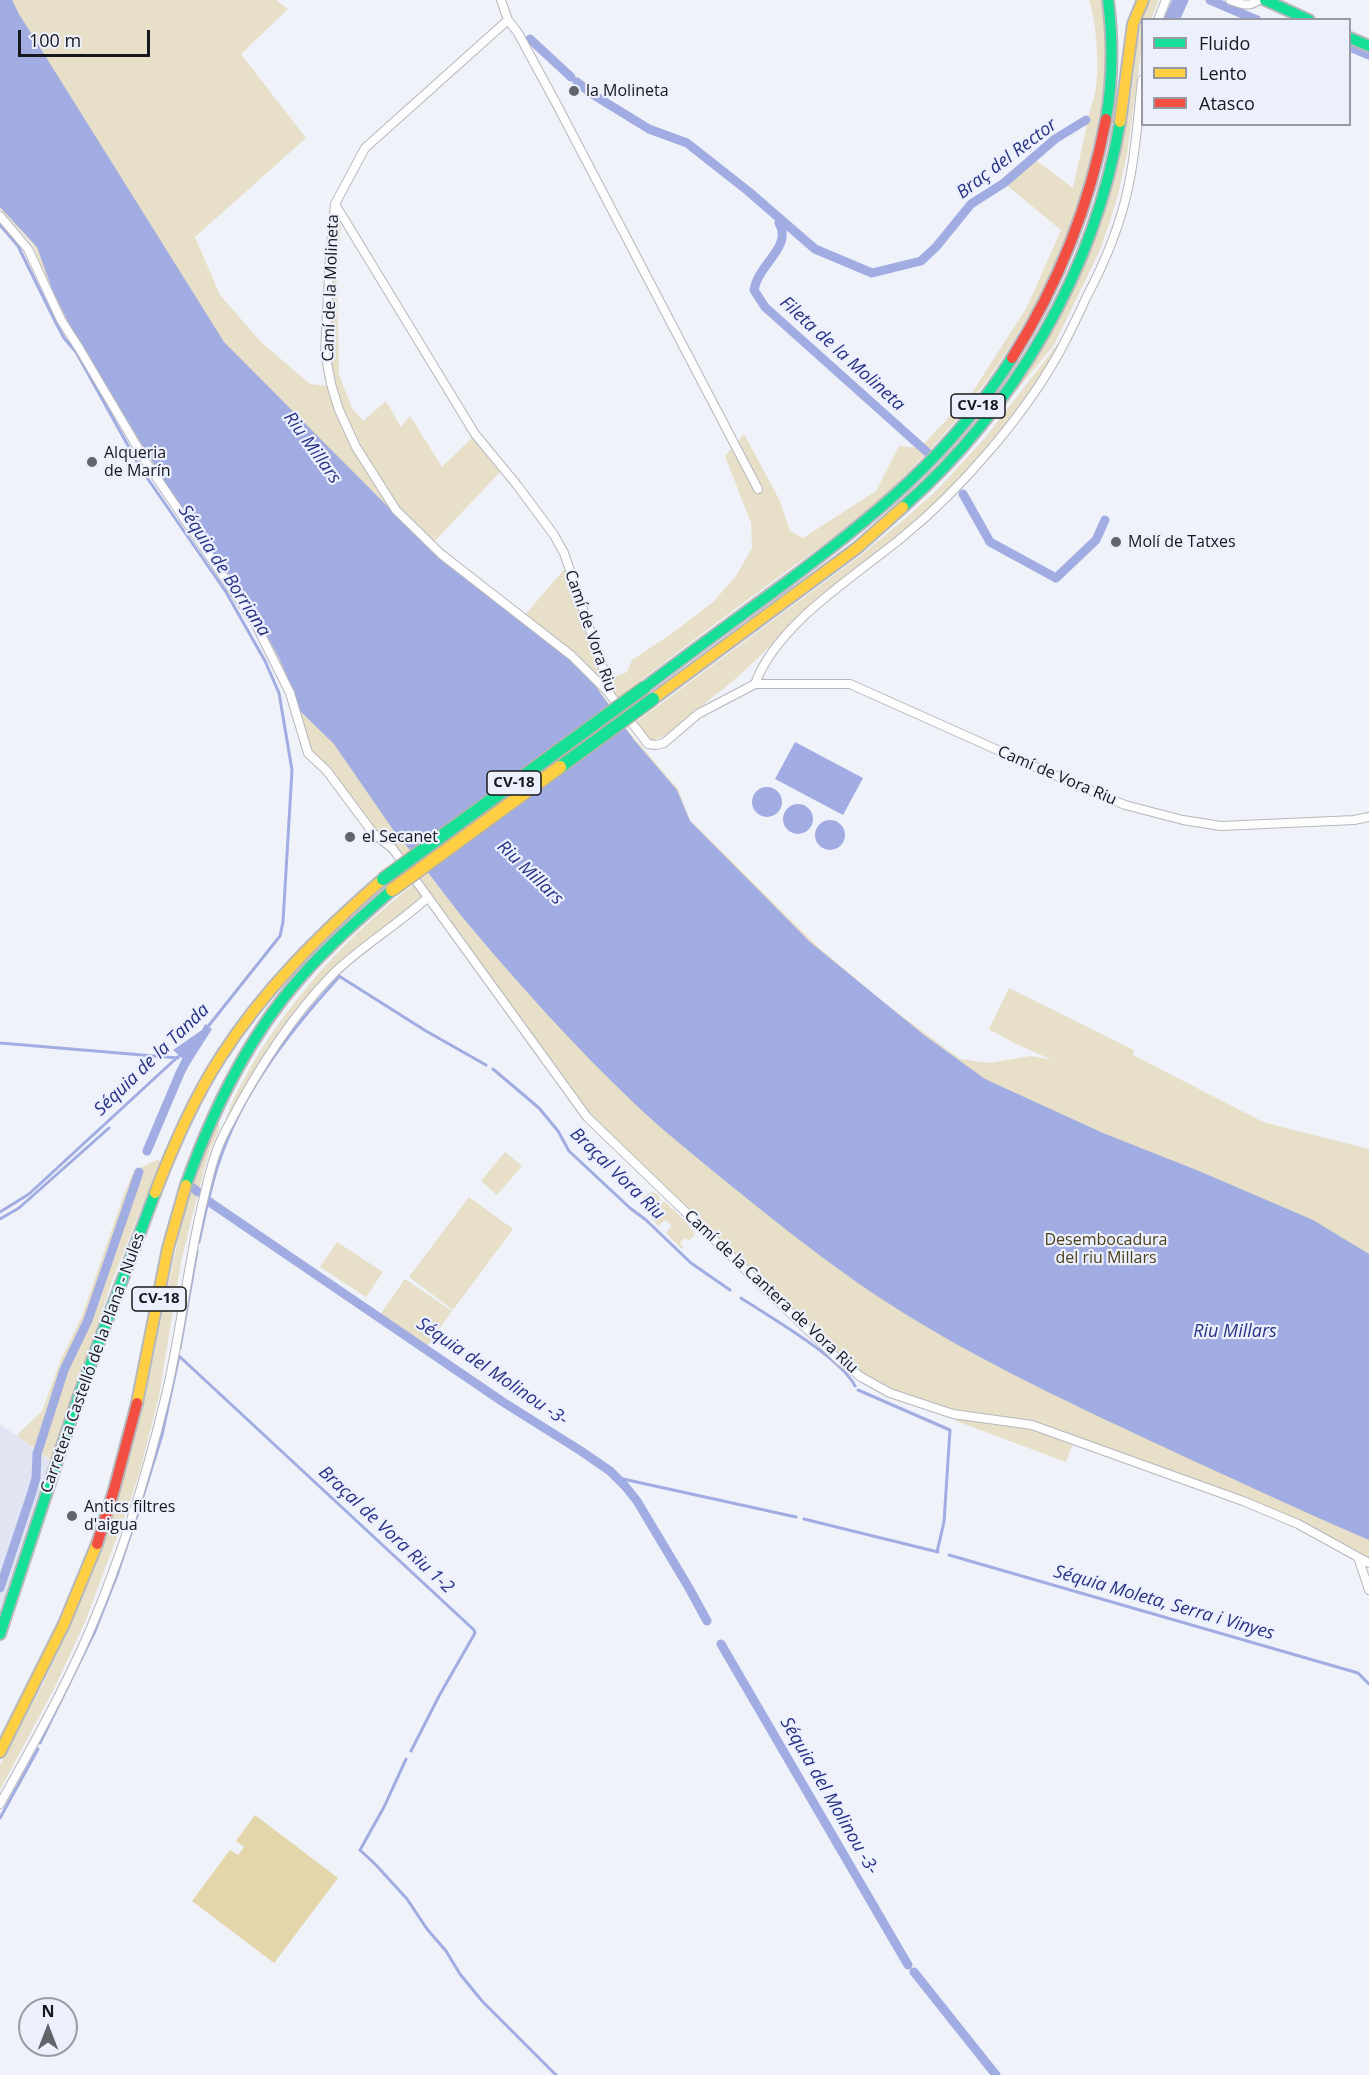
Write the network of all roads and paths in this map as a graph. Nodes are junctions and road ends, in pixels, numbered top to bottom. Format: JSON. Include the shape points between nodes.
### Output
{"nodes":[{"id":1,"x":501,"y":0,"type":"edge"},
{"id":2,"x":1108,"y":0,"type":"edge"},
{"id":3,"x":1143,"y":0,"type":"edge"},
{"id":4,"x":1166,"y":0,"type":"edge"},
{"id":5,"x":1230,"y":0,"type":"edge"},
{"id":6,"x":1259,"y":0,"type":"edge"},
{"id":7,"x":1265,"y":0,"type":"edge"},
{"id":8,"x":1159,"y":18,"type":"edge"},
{"id":9,"x":1304,"y":18,"type":"edge"},
{"id":10,"x":508,"y":20,"type":"junction"},
{"id":11,"x":1351,"y":38,"type":"edge"},
{"id":12,"x":1369,"y":46,"type":"edge"},
{"id":13,"x":1141,"y":95,"type":"edge"},
{"id":14,"x":335,"y":204,"type":"junction"},
{"id":15,"x":0,"y":216,"type":"edge"},
{"id":16,"x":759,"y":489,"type":"dead end"},
{"id":17,"x":755,"y":684,"type":"junction"},
{"id":18,"x":608,"y":692,"type":"junction"},
{"id":19,"x":1369,"y":817,"type":"edge"},
{"id":20,"x":428,"y":897,"type":"junction"},
{"id":21,"x":1358,"y":1557,"type":"junction"},
{"id":22,"x":1369,"y":1563,"type":"edge"},
{"id":23,"x":1369,"y":1590,"type":"edge"},
{"id":24,"x":0,"y":1634,"type":"edge"},
{"id":25,"x":0,"y":1752,"type":"edge"},
{"id":26,"x":0,"y":1804,"type":"edge"}],
"edges":[{"from":1,"to":10,"type":"street"},
{"from":2,"to":24,"type":"main road","name":"Carretera Castelló de la Plana - Nules","number":"CV-18","bridge":true,"via":[[1113,58],[1110,98],[1100,153],[1082,213],[1032,327],[963,427],[920,474],[848,537],[383,879],[323,931],[280,978],[239,1032],[204,1085],[158,1184],[100,1332]]},
{"from":3,"to":25,"type":"main road","name":"Carretera Castelló de la Plana - Nules","number":"CV-18","bridge":true,"via":[[1133,24],[1114,156],[1096,219],[1073,277],[1044,333],[975,435],[927,486],[866,540],[392,890],[332,944],[289,991],[252,1045],[220,1101],[186,1184],[174,1224],[138,1404],[83,1580],[54,1647]]},
{"from":4,"to":8,"type":"street"},
{"from":5,"to":6,"type":"street","via":[[1253,5]]},
{"from":7,"to":9,"type":"main road"},
{"from":10,"to":14,"type":"street","name":"Camí de la Molineta","via":[[365,148]]},
{"from":10,"to":16,"type":"street","via":[[557,105]]},
{"from":11,"to":12,"type":"main road"},
{"from":13,"to":17,"type":"street","via":[[1123,206],[1104,261],[1059,353],[1028,400],[957,486],[907,534],[814,608],[776,644]]},
{"from":14,"to":18,"type":"street","name":"Camí de Vora Riu","via":[[475,434],[517,485],[564,553]]},
{"from":14,"to":18,"type":"street","name":"Camí de la Molineta","via":[[325,352],[331,384],[351,437],[371,474],[396,510],[441,554],[564,649]]},
{"from":15,"to":20,"type":"street","name":"Camí de la Cantera de Vora Riu","via":[[28,249],[67,332],[148,465],[255,623],[290,693],[308,753],[327,771],[373,833],[393,849]]},
{"from":17,"to":18,"type":"street","name":"Camí de Vora Riu","via":[[698,714],[656,745],[648,744]]},
{"from":17,"to":19,"type":"street","name":"Camí de Vora Riu","via":[[850,684],[1102,796],[1205,825]]},
{"from":20,"to":21,"type":"street","name":"Camí de la Cantera de Vora Riu","via":[[587,1117],[861,1377],[890,1393],[954,1414],[1032,1425],[1162,1471],[1298,1524]]},
{"from":20,"to":26,"type":"street","via":[[333,975],[302,1010],[267,1057],[226,1128],[213,1157],[193,1239],[166,1396],[135,1506],[90,1629]]},
{"from":21,"to":22,"type":"street","name":"Camí de la Cantera de Vora Riu"},
{"from":21,"to":23,"type":"street"}]}
